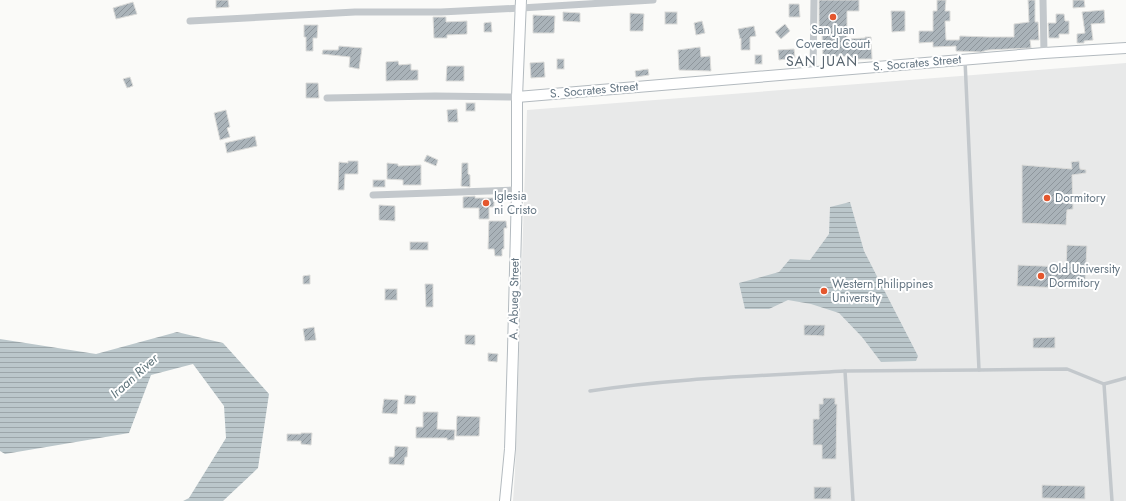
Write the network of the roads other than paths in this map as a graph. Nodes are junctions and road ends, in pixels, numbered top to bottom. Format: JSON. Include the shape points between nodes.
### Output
{"nodes":[{"id":1,"x":653,"y":0,"type":"edge"},
{"id":2,"x":814,"y":0,"type":"edge"},
{"id":3,"x":1043,"y":0,"type":"edge"},
{"id":4,"x":521,"y":4,"type":"edge"},
{"id":5,"x":190,"y":21,"type":"dead end"},
{"id":6,"x":1126,"y":48,"type":"edge"},
{"id":7,"x":1044,"y":53,"type":"junction"},
{"id":8,"x":965,"y":59,"type":"junction"},
{"id":9,"x":814,"y":72,"type":"junction"},
{"id":10,"x":517,"y":96,"type":"junction"},
{"id":11,"x":327,"y":98,"type":"dead end"},
{"id":12,"x":517,"y":190,"type":"junction"},
{"id":13,"x":373,"y":195,"type":"dead end"},
{"id":14,"x":979,"y":370,"type":"junction"},
{"id":15,"x":845,"y":371,"type":"junction"},
{"id":16,"x":1126,"y":378,"type":"edge"},
{"id":17,"x":1104,"y":384,"type":"junction"},
{"id":18,"x":590,"y":391,"type":"dead end"},
{"id":19,"x":505,"y":501,"type":"edge"},
{"id":20,"x":853,"y":501,"type":"edge"},
{"id":21,"x":1112,"y":501,"type":"edge"}],
"edges":[{"from":1,"to":4,"type":"street"},
{"from":2,"to":9,"type":"street"},
{"from":3,"to":7,"type":"street"},
{"from":4,"to":5,"type":"street","via":[[441,12],[355,12]]},
{"from":4,"to":10,"type":"street","name":"A. Abueg Street"},
{"from":6,"to":7,"type":"street","name":"S. Socrates Street"},
{"from":7,"to":8,"type":"street","name":"S. Socrates Street"},
{"from":8,"to":9,"type":"street","name":"S. Socrates Street"},
{"from":8,"to":14,"type":"lane"},
{"from":9,"to":10,"type":"street","name":"S. Socrates Street"},
{"from":10,"to":11,"type":"street"},
{"from":10,"to":12,"type":"street","name":"A. Abueg Street"},
{"from":12,"to":13,"type":"street"},
{"from":12,"to":19,"type":"street","name":"A. Abueg Street","via":[[510,449]]},
{"from":14,"to":15,"type":"lane"},
{"from":14,"to":17,"type":"lane","via":[[1068,369]]},
{"from":15,"to":18,"type":"lane","via":[[684,380]]},
{"from":15,"to":20,"type":"lane"},
{"from":16,"to":17,"type":"lane"},
{"from":17,"to":21,"type":"lane"}]}
